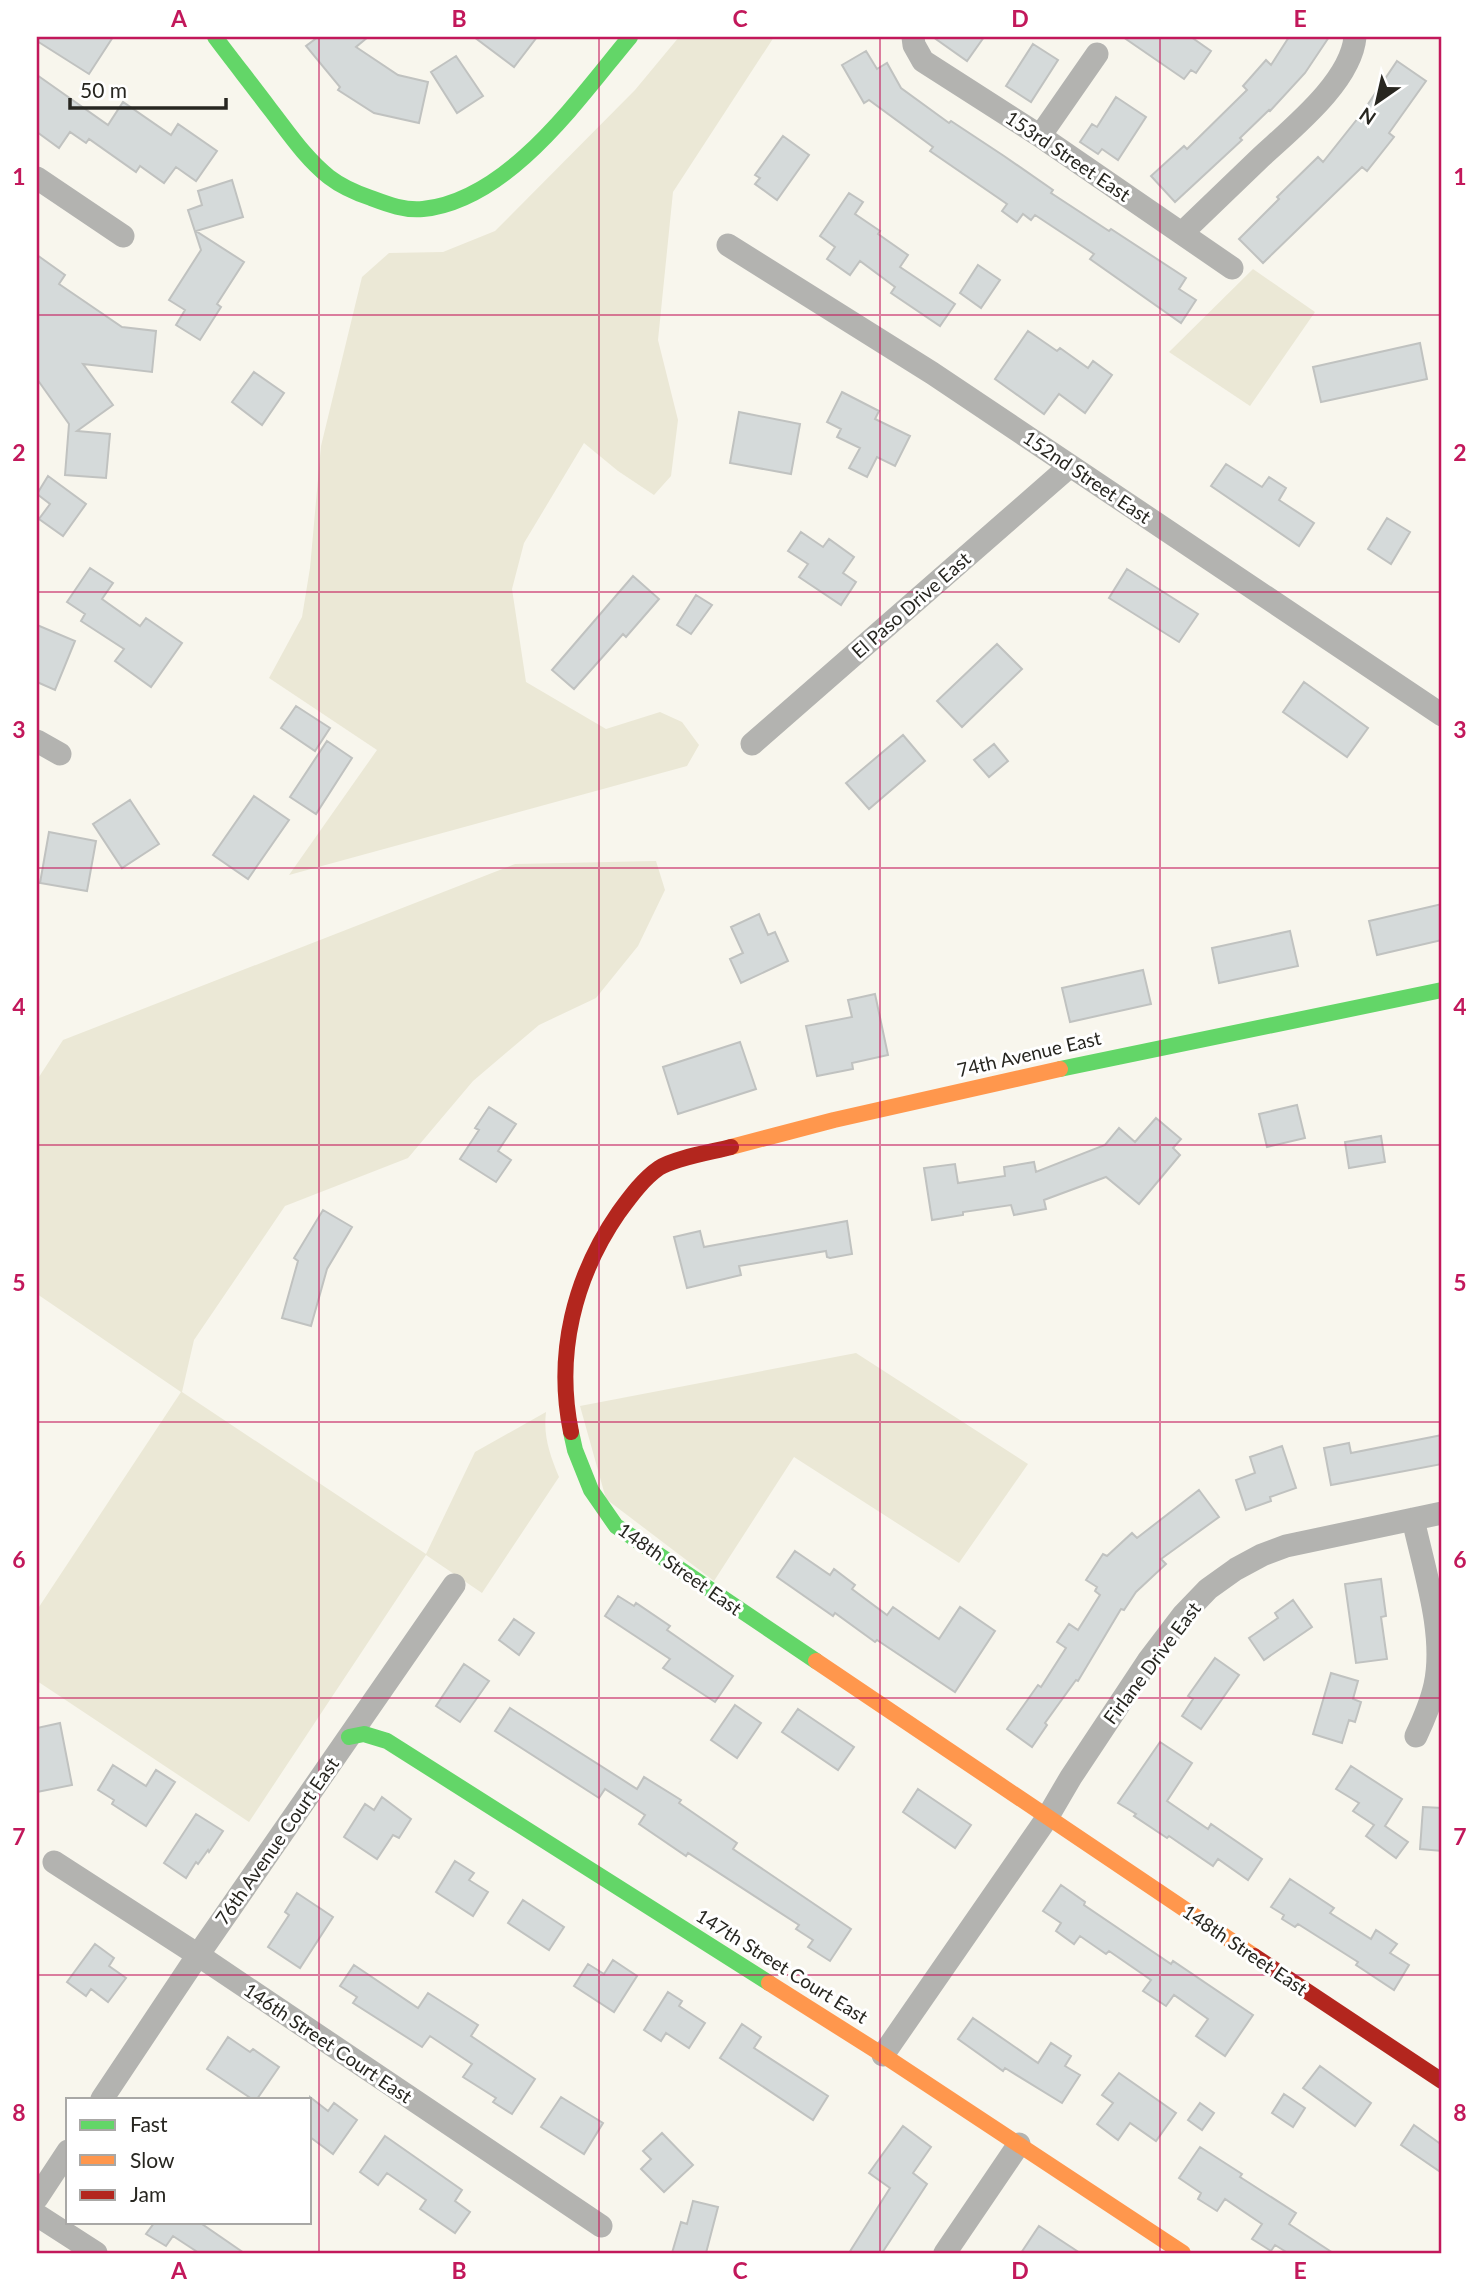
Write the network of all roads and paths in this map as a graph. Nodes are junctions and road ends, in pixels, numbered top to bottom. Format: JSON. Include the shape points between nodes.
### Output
{"nodes":[{"id":1,"x":215,"y":37,"type":"edge"},
{"id":2,"x":629,"y":37,"type":"edge"},
{"id":3,"x":913,"y":37,"type":"edge"},
{"id":4,"x":1355,"y":37,"type":"edge"},
{"id":5,"x":1097,"y":54,"type":"dead end"},
{"id":6,"x":1040,"y":136,"type":"junction"},
{"id":7,"x":37,"y":178,"type":"edge"},
{"id":8,"x":1182,"y":233,"type":"junction"},
{"id":9,"x":123,"y":236,"type":"dead end"},
{"id":10,"x":727,"y":244,"type":"dead end"},
{"id":11,"x":1232,"y":268,"type":"dead end"},
{"id":12,"x":1070,"y":466,"type":"junction"},
{"id":13,"x":1442,"y":715,"type":"edge"},
{"id":14,"x":37,"y":741,"type":"edge"},
{"id":15,"x":752,"y":744,"type":"dead end"},
{"id":16,"x":60,"y":754,"type":"dead end"},
{"id":17,"x":1442,"y":990,"type":"edge"},
{"id":18,"x":637,"y":1190,"type":"joint"},
{"id":19,"x":1442,"y":1513,"type":"edge"},
{"id":20,"x":1413,"y":1519,"type":"junction"},
{"id":21,"x":454,"y":1585,"type":"dead end"},
{"id":22,"x":1416,"y":1736,"type":"dead end"},
{"id":23,"x":349,"y":1737,"type":"junction"},
{"id":24,"x":1050,"y":1812,"type":"junction"},
{"id":25,"x":54,"y":1862,"type":"dead end"},
{"id":26,"x":198,"y":1955,"type":"junction"},
{"id":27,"x":883,"y":2054,"type":"junction"},
{"id":28,"x":1442,"y":2081,"type":"edge"},
{"id":29,"x":103,"y":2098,"type":"edge"},
{"id":30,"x":1019,"y":2144,"type":"junction"},
{"id":31,"x":66,"y":2154,"type":"edge"},
{"id":32,"x":37,"y":2198,"type":"edge"},
{"id":33,"x":37,"y":2215,"type":"edge"},
{"id":34,"x":601,"y":2226,"type":"dead end"},
{"id":35,"x":96,"y":2253,"type":"edge"},
{"id":36,"x":944,"y":2253,"type":"edge"},
{"id":37,"x":1183,"y":2253,"type":"edge"}],
"edges":[{"from":1,"to":2,"type":"street","via":[[304,153],[336,183],[384,203],[422,209],[469,197],[518,161]]},
{"from":3,"to":6,"type":"street","name":"153rd Street East","via":[[923,61]]},
{"from":4,"to":8,"type":"street","via":[[1340,74],[1303,120]]},
{"from":5,"to":6,"type":"street"},
{"from":6,"to":8,"type":"street","name":"153rd Street East"},
{"from":7,"to":9,"type":"street"},
{"from":8,"to":11,"type":"street","name":"153rd Street East"},
{"from":10,"to":12,"type":"street","name":"152nd Street East"},
{"from":12,"to":13,"type":"street","name":"152nd Street East"},
{"from":12,"to":15,"type":"street","name":"El Paso Drive East"},
{"from":14,"to":16,"type":"street"},
{"from":17,"to":18,"type":"street","name":"74th Avenue East","via":[[828,1120],[661,1167]]},
{"from":18,"to":24,"type":"street","name":"148th Street East","via":[[593,1249],[578,1287],[565,1346],[568,1417],[576,1458],[603,1512],[637,1542]]},
{"from":19,"to":20,"type":"street","name":"Firlane Drive East"},
{"from":20,"to":22,"type":"street","via":[[1438,1655],[1428,1710]]},
{"from":20,"to":24,"type":"street","name":"Firlane Drive East","via":[[1286,1546],[1236,1569],[1208,1589],[1149,1661]]},
{"from":21,"to":23,"type":"street","name":"76th Avenue Court East"},
{"from":23,"to":26,"type":"street","name":"76th Avenue Court East"},
{"from":23,"to":27,"type":"street","name":"147th Street Court East","via":[[364,1734],[387,1741]]},
{"from":24,"to":27,"type":"street","name":"Firlane Drive East"},
{"from":24,"to":28,"type":"street","name":"148th Street East"},
{"from":25,"to":26,"type":"street","name":"146th Street Court East"},
{"from":26,"to":29,"type":"street","name":"76th Avenue Court East"},
{"from":26,"to":34,"type":"street","name":"146th Street Court East"},
{"from":27,"to":30,"type":"street","name":"147th Street Court East"},
{"from":30,"to":36,"type":"street"},
{"from":30,"to":37,"type":"street","name":"147th Street Court East"},
{"from":31,"to":32,"type":"street"},
{"from":33,"to":35,"type":"street"}]}
